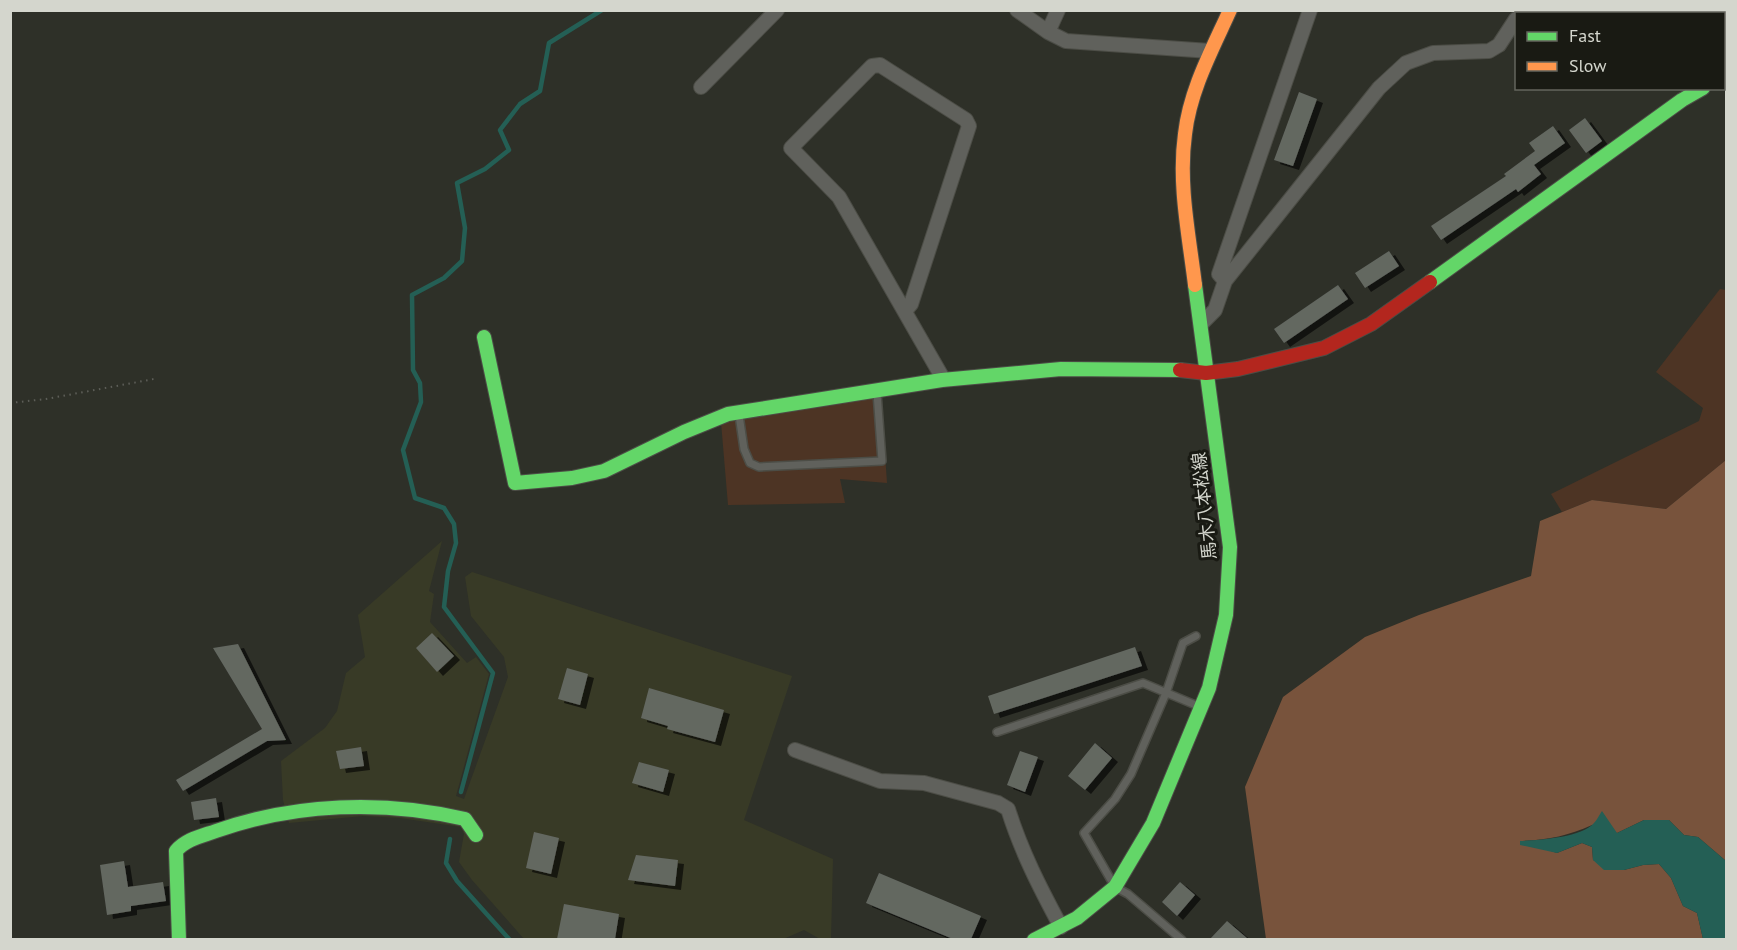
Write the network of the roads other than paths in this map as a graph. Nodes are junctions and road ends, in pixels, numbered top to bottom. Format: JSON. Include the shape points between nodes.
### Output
{"nodes":[{"id":1,"x":777,"y":10,"type":"edge"},
{"id":2,"x":1017,"y":10,"type":"edge"},
{"id":3,"x":1058,"y":10,"type":"edge"},
{"id":4,"x":1230,"y":10,"type":"edge"},
{"id":5,"x":1310,"y":10,"type":"edge"},
{"id":6,"x":1511,"y":10,"type":"edge"},
{"id":7,"x":1520,"y":12,"type":"edge"},
{"id":8,"x":1515,"y":21,"type":"edge"},
{"id":9,"x":1048,"y":32,"type":"junction"},
{"id":10,"x":1210,"y":51,"type":"junction"},
{"id":11,"x":701,"y":87,"type":"dead end"},
{"id":12,"x":1700,"y":90,"type":"edge"},
{"id":13,"x":1225,"y":281,"type":"junction"},
{"id":14,"x":905,"y":311,"type":"junction"},
{"id":15,"x":1201,"y":324,"type":"junction"},
{"id":16,"x":484,"y":337,"type":"dead end"},
{"id":17,"x":1206,"y":373,"type":"junction"},
{"id":18,"x":942,"y":380,"type":"junction"},
{"id":19,"x":876,"y":391,"type":"junction"},
{"id":20,"x":739,"y":412,"type":"junction"},
{"id":21,"x":1196,"y":636,"type":"dead end"},
{"id":22,"x":1167,"y":693,"type":"junction"},
{"id":23,"x":1200,"y":707,"type":"junction"},
{"id":24,"x":998,"y":732,"type":"dead end"},
{"id":25,"x":795,"y":750,"type":"dead end"},
{"id":26,"x":476,"y":835,"type":"dead end"},
{"id":27,"x":1114,"y":886,"type":"junction"},
{"id":28,"x":1062,"y":930,"type":"junction"},
{"id":29,"x":179,"y":939,"type":"edge"},
{"id":30,"x":1034,"y":939,"type":"edge"},
{"id":31,"x":1182,"y":939,"type":"edge"}],
"edges":[{"from":1,"to":11,"type":"street"},
{"from":2,"to":9,"type":"street"},
{"from":3,"to":9,"type":"street"},
{"from":4,"to":10,"type":"street","name":"馬木八本松線"},
{"from":5,"to":13,"type":"street","via":[[1219,274]]},
{"from":6,"to":7,"type":"street"},
{"from":8,"to":13,"type":"street","via":[[1499,45],[1489,51],[1432,53],[1406,63],[1379,88]]},
{"from":9,"to":10,"type":"street","via":[[1066,41]]},
{"from":10,"to":15,"type":"street","name":"馬木八本松線","via":[[1190,108],[1183,150],[1184,198]]},
{"from":12,"to":17,"type":"street","via":[[1371,324],[1324,348]]},
{"from":13,"to":15,"type":"street","via":[[1215,310]]},
{"from":14,"to":14,"type":"street","via":[[839,197],[791,148],[872,66],[880,65],[966,120],[969,126],[911,304]]},
{"from":14,"to":18,"type":"street"},
{"from":15,"to":17,"type":"street","name":"馬木八本松線"},
{"from":16,"to":20,"type":"street","via":[[515,483],[604,471],[684,432]]},
{"from":17,"to":18,"type":"street","via":[[1061,369]]},
{"from":17,"to":23,"type":"street","name":"馬木八本松線","via":[[1230,547],[1226,615],[1209,688]]},
{"from":18,"to":19,"type":"street"},
{"from":19,"to":20,"type":"street"},
{"from":19,"to":20,"type":"lane","via":[[882,461],[759,467],[750,463],[744,449]]},
{"from":21,"to":22,"type":"lane","via":[[1183,644]]},
{"from":22,"to":23,"type":"lane"},
{"from":22,"to":24,"type":"lane","via":[[1143,683]]},
{"from":22,"to":27,"type":"lane","via":[[1131,774],[1115,799],[1084,833]]},
{"from":23,"to":27,"type":"street","name":"馬木八本松線","via":[[1154,823]]},
{"from":25,"to":28,"type":"street","via":[[880,781],[924,783],[1008,809],[1018,842]]},
{"from":26,"to":29,"type":"street","via":[[465,819],[390,807],[290,813],[234,823],[182,843],[176,851]]},
{"from":27,"to":28,"type":"street","name":"馬木八本松線"},
{"from":27,"to":31,"type":"lane"},
{"from":28,"to":30,"type":"street","name":"馬木八本松線"}]}
